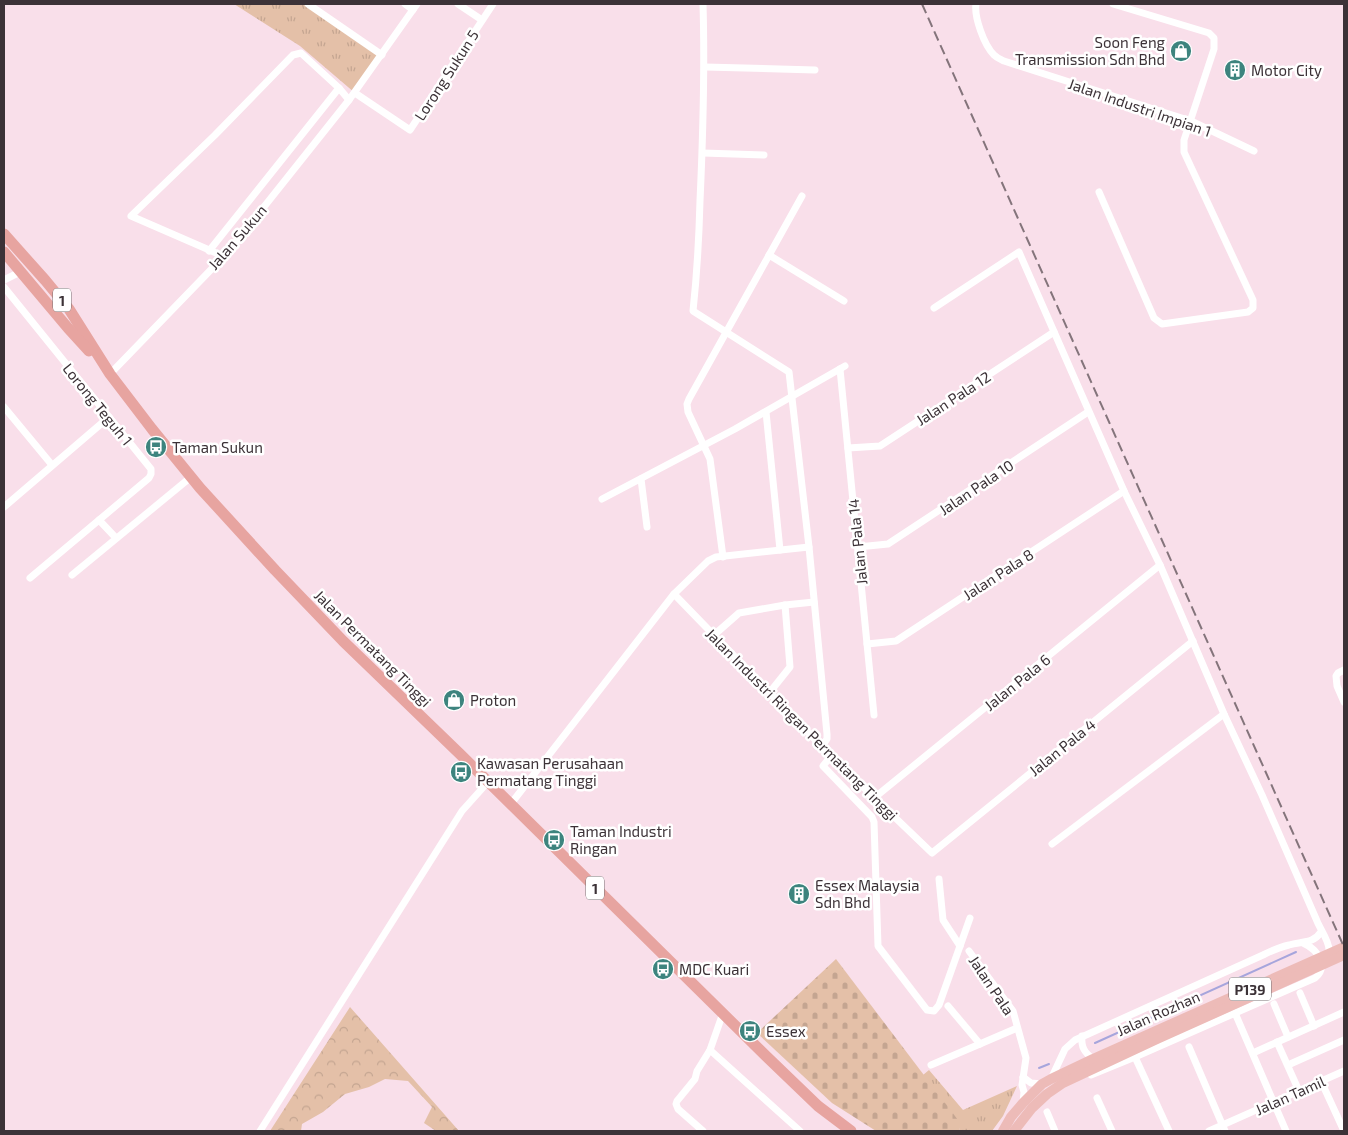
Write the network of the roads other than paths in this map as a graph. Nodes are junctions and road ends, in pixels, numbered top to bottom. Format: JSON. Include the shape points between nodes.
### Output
{"nodes":[{"id":1,"x":308,"y":4,"type":"edge"},
{"id":2,"x":405,"y":4,"type":"edge"},
{"id":3,"x":458,"y":4,"type":"edge"},
{"id":4,"x":494,"y":4,"type":"edge"},
{"id":5,"x":703,"y":4,"type":"edge"},
{"id":6,"x":976,"y":4,"type":"edge"},
{"id":7,"x":1113,"y":4,"type":"edge"},
{"id":8,"x":415,"y":7,"type":"edge"},
{"id":9,"x":482,"y":20,"type":"junction"},
{"id":10,"x":382,"y":54,"type":"junction"},
{"id":11,"x":705,"y":67,"type":"junction"},
{"id":12,"x":815,"y":70,"type":"dead end"},
{"id":13,"x":339,"y":88,"type":"junction"},
{"id":14,"x":355,"y":93,"type":"junction"},
{"id":15,"x":349,"y":100,"type":"junction"},
{"id":16,"x":1191,"y":121,"type":"junction"},
{"id":17,"x":1254,"y":151,"type":"dead end"},
{"id":18,"x":702,"y":153,"type":"junction"},
{"id":19,"x":764,"y":155,"type":"dead end"},
{"id":20,"x":1099,"y":192,"type":"dead end"},
{"id":21,"x":802,"y":196,"type":"dead end"},
{"id":22,"x":4,"y":234,"type":"edge"},
{"id":23,"x":209,"y":251,"type":"junction"},
{"id":24,"x":4,"y":252,"type":"edge"},
{"id":25,"x":769,"y":255,"type":"junction"},
{"id":26,"x":223,"y":256,"type":"junction"},
{"id":27,"x":20,"y":272,"type":"junction"},
{"id":28,"x":4,"y":280,"type":"edge"},
{"id":29,"x":45,"y":280,"type":"junction"},
{"id":30,"x":4,"y":287,"type":"edge"},
{"id":31,"x":844,"y":301,"type":"dead end"},
{"id":32,"x":934,"y":308,"type":"dead end"},
{"id":33,"x":726,"y":331,"type":"junction"},
{"id":34,"x":1054,"y":332,"type":"junction"},
{"id":35,"x":110,"y":374,"type":"junction"},
{"id":36,"x":793,"y":396,"type":"junction"},
{"id":37,"x":4,"y":407,"type":"edge"},
{"id":38,"x":766,"y":412,"type":"junction"},
{"id":39,"x":1088,"y":412,"type":"junction"},
{"id":40,"x":109,"y":417,"type":"junction"},
{"id":41,"x":704,"y":446,"type":"junction"},
{"id":42,"x":848,"y":448,"type":"junction"},
{"id":43,"x":52,"y":466,"type":"junction"},
{"id":44,"x":191,"y":477,"type":"junction"},
{"id":45,"x":642,"y":479,"type":"junction"},
{"id":46,"x":1124,"y":491,"type":"junction"},
{"id":47,"x":602,"y":499,"type":"dead end"},
{"id":48,"x":4,"y":507,"type":"edge"},
{"id":49,"x":99,"y":520,"type":"junction"},
{"id":50,"x":647,"y":527,"type":"dead end"},
{"id":51,"x":116,"y":538,"type":"junction"},
{"id":52,"x":809,"y":547,"type":"junction"},
{"id":53,"x":858,"y":547,"type":"junction"},
{"id":54,"x":780,"y":550,"type":"junction"},
{"id":55,"x":723,"y":557,"type":"junction"},
{"id":56,"x":1160,"y":566,"type":"junction"},
{"id":57,"x":72,"y":575,"type":"dead end"},
{"id":58,"x":30,"y":578,"type":"dead end"},
{"id":59,"x":674,"y":594,"type":"junction"},
{"id":60,"x":814,"y":602,"type":"junction"},
{"id":61,"x":785,"y":605,"type":"junction"},
{"id":62,"x":714,"y":635,"type":"junction"},
{"id":63,"x":1193,"y":641,"type":"junction"},
{"id":64,"x":867,"y":644,"type":"junction"},
{"id":65,"x":1344,"y":670,"type":"edge"},
{"id":66,"x":770,"y":692,"type":"junction"},
{"id":67,"x":1344,"y":702,"type":"edge"},
{"id":68,"x":1224,"y":714,"type":"junction"},
{"id":69,"x":874,"y":715,"type":"dead end"},
{"id":70,"x":822,"y":746,"type":"junction"},
{"id":71,"x":831,"y":756,"type":"junction"},
{"id":72,"x":488,"y":782,"type":"junction"},
{"id":73,"x":874,"y":798,"type":"junction"},
{"id":74,"x":510,"y":804,"type":"junction"},
{"id":75,"x":1052,"y":844,"type":"dead end"},
{"id":76,"x":932,"y":853,"type":"joint"},
{"id":77,"x":940,"y":879,"type":"dead end"},
{"id":78,"x":970,"y":918,"type":"dead end"},
{"id":79,"x":1322,"y":932,"type":"junction"},
{"id":80,"x":1303,"y":943,"type":"junction"},
{"id":81,"x":960,"y":946,"type":"junction"},
{"id":82,"x":1344,"y":947,"type":"edge"},
{"id":83,"x":1314,"y":949,"type":"junction"},
{"id":84,"x":969,"y":951,"type":"dead end"},
{"id":85,"x":1344,"y":955,"type":"edge"},
{"id":86,"x":1322,"y":964,"type":"junction"},
{"id":87,"x":1300,"y":993,"type":"dead end"},
{"id":88,"x":1274,"y":1004,"type":"dead end"},
{"id":89,"x":948,"y":1006,"type":"dead end"},
{"id":90,"x":1344,"y":1012,"type":"edge"},
{"id":91,"x":723,"y":1013,"type":"junction"},
{"id":92,"x":1235,"y":1013,"type":"junction"},
{"id":93,"x":1314,"y":1026,"type":"junction"},
{"id":94,"x":1018,"y":1028,"type":"junction"},
{"id":95,"x":1156,"y":1035,"type":"junction"},
{"id":96,"x":1082,"y":1036,"type":"junction"},
{"id":97,"x":1288,"y":1037,"type":"junction"},
{"id":98,"x":1344,"y":1040,"type":"edge"},
{"id":99,"x":1278,"y":1042,"type":"junction"},
{"id":100,"x":980,"y":1044,"type":"junction"},
{"id":101,"x":1189,"y":1047,"type":"dead end"},
{"id":102,"x":710,"y":1050,"type":"junction"},
{"id":103,"x":1253,"y":1053,"type":"junction"},
{"id":104,"x":1135,"y":1057,"type":"junction"},
{"id":105,"x":1093,"y":1059,"type":"junction"},
{"id":106,"x":931,"y":1065,"type":"dead end"},
{"id":107,"x":1288,"y":1065,"type":"junction"},
{"id":108,"x":1344,"y":1070,"type":"edge"},
{"id":109,"x":1023,"y":1077,"type":"junction"},
{"id":110,"x":1321,"y":1081,"type":"junction"},
{"id":111,"x":1046,"y":1082,"type":"junction"},
{"id":112,"x":1299,"y":1091,"type":"junction"},
{"id":113,"x":1048,"y":1094,"type":"junction"},
{"id":114,"x":1097,"y":1098,"type":"dead end"},
{"id":115,"x":1023,"y":1102,"type":"junction"},
{"id":116,"x":1274,"y":1102,"type":"junction"},
{"id":117,"x":1047,"y":1112,"type":"dead end"},
{"id":118,"x":1224,"y":1128,"type":"edge"},
{"id":119,"x":260,"y":1131,"type":"edge"},
{"id":120,"x":703,"y":1131,"type":"edge"},
{"id":121,"x":800,"y":1131,"type":"edge"},
{"id":122,"x":852,"y":1131,"type":"edge"},
{"id":123,"x":1003,"y":1131,"type":"edge"},
{"id":124,"x":1014,"y":1131,"type":"edge"},
{"id":125,"x":1055,"y":1131,"type":"edge"},
{"id":126,"x":1112,"y":1131,"type":"edge"},
{"id":127,"x":1168,"y":1131,"type":"edge"},
{"id":128,"x":1209,"y":1131,"type":"edge"},
{"id":129,"x":1286,"y":1131,"type":"edge"},
{"id":130,"x":1344,"y":1131,"type":"edge"}],
"edges":[{"from":1,"to":10,"type":"street"},
{"from":2,"to":8,"type":"street"},
{"from":3,"to":9,"type":"street","name":"Lorong Sukun 5"},
{"from":4,"to":9,"type":"street","name":"Lorong Sukun 5"},
{"from":5,"to":11,"type":"street"},
{"from":6,"to":16,"type":"street","name":"Jalan Industri Impian 1","via":[[976,18],[990,50],[1004,61]]},
{"from":7,"to":16,"type":"street","via":[[1209,33],[1214,38],[1214,49]]},
{"from":8,"to":10,"type":"street","name":"Jalan Sukun"},
{"from":9,"to":14,"type":"street","name":"Lorong Sukun 5","via":[[410,130]]},
{"from":10,"to":14,"type":"street","name":"Jalan Sukun"},
{"from":11,"to":12,"type":"street"},
{"from":11,"to":18,"type":"street"},
{"from":13,"to":15,"type":"street"},
{"from":13,"to":23,"type":"street"},
{"from":13,"to":23,"type":"street","via":[[301,53],[293,55],[130,216]]},
{"from":14,"to":15,"type":"street","name":"Jalan Sukun"},
{"from":15,"to":26,"type":"street","name":"Jalan Sukun"},
{"from":16,"to":17,"type":"street","name":"Jalan Industri Impian 1"},
{"from":16,"to":20,"type":"street","via":[[1184,140],[1184,152],[1253,300],[1253,308],[1248,312],[1162,324],[1154,318]]},
{"from":18,"to":19,"type":"street"},
{"from":18,"to":33,"type":"street","via":[[693,311]]},
{"from":21,"to":25,"type":"street"},
{"from":22,"to":29,"type":"highway","name":"Jalan Permatang Tinggi","number":"1"},
{"from":23,"to":26,"type":"street"},
{"from":24,"to":27,"type":"highway","name":"Jalan Permatang Tinggi","number":"1"},
{"from":25,"to":31,"type":"street"},
{"from":25,"to":33,"type":"street"},
{"from":26,"to":35,"type":"street","name":"Jalan Sukun"},
{"from":27,"to":28,"type":"street"},
{"from":27,"to":29,"type":"highway","via":[[26,270]]},
{"from":27,"to":35,"type":"highway","name":"Jalan Permatang Tinggi","number":"1"},
{"from":29,"to":35,"type":"highway","name":"Jalan Permatang Tinggi","number":"1"},
{"from":30,"to":40,"type":"street","name":"Lorong Teguh 1"},
{"from":32,"to":34,"type":"street","via":[[1019,252]]},
{"from":33,"to":36,"type":"street","via":[[789,372]]},
{"from":33,"to":41,"type":"street","via":[[687,404]]},
{"from":34,"to":39,"type":"street"},
{"from":34,"to":42,"type":"street","name":"Jalan Pala 12","via":[[880,446]]},
{"from":35,"to":44,"type":"highway","name":"Jalan Permatang Tinggi","number":"1"},
{"from":36,"to":38,"type":"street"},
{"from":36,"to":42,"type":"street","name":"Jalan Pala 14","via":[[842,368]]},
{"from":36,"to":52,"type":"street"},
{"from":37,"to":43,"type":"street"},
{"from":38,"to":41,"type":"street"},
{"from":38,"to":54,"type":"street"},
{"from":39,"to":46,"type":"street"},
{"from":39,"to":53,"type":"street","name":"Jalan Pala 10","via":[[888,544]]},
{"from":40,"to":43,"type":"street"},
{"from":40,"to":49,"type":"street","name":"Lorong Teguh 1","via":[[151,469],[151,474]]},
{"from":41,"to":45,"type":"street"},
{"from":41,"to":55,"type":"street","via":[[710,459]]},
{"from":42,"to":53,"type":"street","name":"Jalan Pala 14"},
{"from":43,"to":48,"type":"street"},
{"from":44,"to":51,"type":"street"},
{"from":44,"to":72,"type":"highway","name":"Jalan Permatang Tinggi","number":"1","via":[[343,641]]},
{"from":45,"to":47,"type":"street"},
{"from":45,"to":50,"type":"street"},
{"from":46,"to":56,"type":"street"},
{"from":46,"to":64,"type":"street","name":"Jalan Pala 8","via":[[896,641]]},
{"from":49,"to":51,"type":"street"},
{"from":49,"to":58,"type":"street","name":"Lorong Teguh 1"},
{"from":51,"to":57,"type":"street"},
{"from":52,"to":54,"type":"street"},
{"from":52,"to":60,"type":"street"},
{"from":53,"to":64,"type":"street","name":"Jalan Pala 14"},
{"from":54,"to":55,"type":"street"},
{"from":55,"to":59,"type":"street","via":[[711,558]]},
{"from":56,"to":63,"type":"street"},
{"from":56,"to":73,"type":"street","name":"Jalan Pala 6"},
{"from":59,"to":62,"type":"street","name":"Jalan Industri Ringan Permatang Tinggi"},
{"from":59,"to":74,"type":"street"},
{"from":60,"to":61,"type":"street"},
{"from":60,"to":70,"type":"street","via":[[827,734]]},
{"from":61,"to":62,"type":"street","via":[[739,613]]},
{"from":61,"to":66,"type":"street","via":[[790,667]]},
{"from":62,"to":66,"type":"street","name":"Jalan Industri Ringan Permatang Tinggi"},
{"from":63,"to":68,"type":"street"},
{"from":63,"to":76,"type":"street","name":"Jalan Pala 4"},
{"from":64,"to":69,"type":"street","name":"Jalan Pala 14"},
{"from":65,"to":67,"type":"street","via":[[1336,676]]},
{"from":66,"to":70,"type":"street","name":"Jalan Industri Ringan Permatang Tinggi"},
{"from":68,"to":75,"type":"street"},
{"from":68,"to":79,"type":"street"},
{"from":70,"to":71,"type":"street","name":"Jalan Industri Ringan Permatang Tinggi"},
{"from":71,"to":73,"type":"street","name":"Jalan Industri Ringan Permatang Tinggi"},
{"from":71,"to":81,"type":"street","via":[[822,766],[874,822],[878,946],[927,1010],[934,1011],[939,1005]]},
{"from":72,"to":74,"type":"highway","name":"Jalan Permatang Tinggi","number":"1"},
{"from":72,"to":119,"type":"street","via":[[462,811]]},
{"from":73,"to":76,"type":"street","name":"Jalan Industri Ringan Permatang Tinggi"},
{"from":74,"to":91,"type":"highway","name":"Jalan Permatang Tinggi","number":"1"},
{"from":77,"to":81,"type":"street","via":[[943,920]]},
{"from":78,"to":81,"type":"street"},
{"from":79,"to":80,"type":"street"},
{"from":79,"to":83,"type":"street"},
{"from":79,"to":86,"type":"street","via":[[1329,947]]},
{"from":80,"to":83,"type":"street"},
{"from":80,"to":96,"type":"street","via":[[1262,955]]},
{"from":82,"to":95,"type":"main road","name":"Jalan Rozhan","number":"P139"},
{"from":83,"to":86,"type":"street"},
{"from":84,"to":94,"type":"street","name":"Jalan Pala","via":[[1013,1011]]},
{"from":85,"to":95,"type":"main road","name":"Jalan Rozhan","number":"P139"},
{"from":86,"to":92,"type":"street","via":[[1322,970],[1315,978]]},
{"from":87,"to":93,"type":"street"},
{"from":88,"to":97,"type":"street"},
{"from":89,"to":100,"type":"street"},
{"from":90,"to":93,"type":"street"},
{"from":91,"to":102,"type":"street"},
{"from":91,"to":122,"type":"highway","name":"Jalan Permatang Tinggi","number":"1","via":[[818,1106]]},
{"from":92,"to":103,"type":"street"},
{"from":92,"to":104,"type":"street"},
{"from":93,"to":97,"type":"street"},
{"from":94,"to":100,"type":"street"},
{"from":94,"to":109,"type":"street","name":"Jalan Pala","via":[[1026,1058]]},
{"from":95,"to":105,"type":"main road","name":"Jalan Rozhan","number":"P139"},
{"from":95,"to":113,"type":"main road","name":"Jalan Rozhan","number":"P139"},
{"from":96,"to":105,"type":"street","via":[[1082,1047]]},
{"from":96,"to":111,"type":"street","via":[[1065,1049]]},
{"from":97,"to":99,"type":"street"},
{"from":98,"to":107,"type":"street"},
{"from":99,"to":103,"type":"street"},
{"from":99,"to":107,"type":"street"},
{"from":100,"to":106,"type":"street"},
{"from":101,"to":118,"type":"street"},
{"from":102,"to":120,"type":"street","via":[[695,1079],[676,1104],[678,1110]]},
{"from":102,"to":121,"type":"street"},
{"from":103,"to":116,"type":"street"},
{"from":104,"to":113,"type":"street"},
{"from":104,"to":127,"type":"street"},
{"from":105,"to":111,"type":"main road","name":"Jalan Rozhan","number":"P139"},
{"from":107,"to":112,"type":"street"},
{"from":108,"to":110,"type":"street","name":"Jalan Tamil"},
{"from":109,"to":111,"type":"street","via":[[1031,1083]]},
{"from":109,"to":115,"type":"street","name":"Jalan Pala"},
{"from":110,"to":112,"type":"street","name":"Jalan Tamil"},
{"from":110,"to":130,"type":"street"},
{"from":111,"to":115,"type":"main road","name":"Jalan Rozhan","number":"P139"},
{"from":112,"to":116,"type":"street","name":"Jalan Tamil"},
{"from":113,"to":124,"type":"main road","name":"Jalan Rozhan","number":"P139","via":[[1028,1112]]},
{"from":114,"to":126,"type":"street"},
{"from":115,"to":123,"type":"main road","name":"Jalan Rozhan","number":"P139"},
{"from":116,"to":118,"type":"street","name":"Jalan Tamil"},
{"from":116,"to":129,"type":"street"},
{"from":117,"to":125,"type":"street"},
{"from":118,"to":128,"type":"street","name":"Jalan Tamil"}]}
